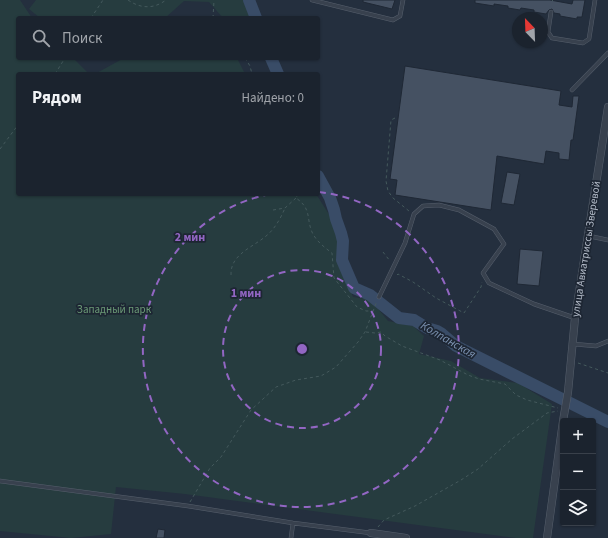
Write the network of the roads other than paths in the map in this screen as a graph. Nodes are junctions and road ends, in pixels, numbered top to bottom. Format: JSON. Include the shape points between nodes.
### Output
{"nodes":[{"id":1,"x":312,"y":0,"type":"edge"},
{"id":2,"x":403,"y":0,"type":"edge"},
{"id":3,"x":595,"y":0,"type":"edge"},
{"id":4,"x":551,"y":12,"type":"dead end"},
{"id":5,"x":608,"y":53,"type":"edge"},
{"id":6,"x":572,"y":90,"type":"dead end"},
{"id":7,"x":608,"y":107,"type":"edge"},
{"id":8,"x":605,"y":145,"type":"edge"},
{"id":9,"x":589,"y":236,"type":"junction"},
{"id":10,"x":608,"y":240,"type":"edge"},
{"id":11,"x":379,"y":297,"type":"road end"},
{"id":12,"x":575,"y":318,"type":"junction"},
{"id":13,"x":607,"y":342,"type":"edge"},
{"id":14,"x":572,"y":343,"type":"junction"},
{"id":15,"x":564,"y":418,"type":"edge"},
{"id":16,"x":560,"y":443,"type":"edge"},
{"id":17,"x":0,"y":482,"type":"edge"},
{"id":18,"x":293,"y":523,"type":"junction"},
{"id":19,"x":371,"y":534,"type":"joint"},
{"id":20,"x":292,"y":538,"type":"edge"},
{"id":21,"x":406,"y":538,"type":"edge"},
{"id":22,"x":547,"y":538,"type":"edge"}],
"edges":[{"from":1,"to":2,"type":"lane","via":[[393,20],[400,16]]},
{"from":3,"to":4,"type":"lane","via":[[589,39],[583,43],[552,38],[548,32]]},
{"from":5,"to":6,"type":"lane"},
{"from":7,"to":8,"type":"street","name":"улица Авиатриссы Зверевой"},
{"from":8,"to":9,"type":"street","name":"улица Авиатриссы Зверевой"},
{"from":9,"to":10,"type":"lane"},
{"from":9,"to":12,"type":"street","name":"улица Авиатриссы Зверевой"},
{"from":11,"to":12,"type":"lane","via":[[405,243],[414,214],[424,206],[439,205],[459,210],[494,230],[504,244],[483,273],[489,283],[534,304]]},
{"from":12,"to":14,"type":"street","name":"улица Авиатриссы Зверевой"},
{"from":13,"to":14,"type":"lane","via":[[596,346]]},
{"from":14,"to":15,"type":"street","name":"улица Авиатриссы Зверевой"},
{"from":16,"to":22,"type":"street","name":"улица Авиатриссы Зверевой"},
{"from":17,"to":18,"type":"lane","via":[[188,506]]},
{"from":18,"to":19,"type":"lane"},
{"from":18,"to":20,"type":"lane"},
{"from":19,"to":21,"type":"street"}]}
